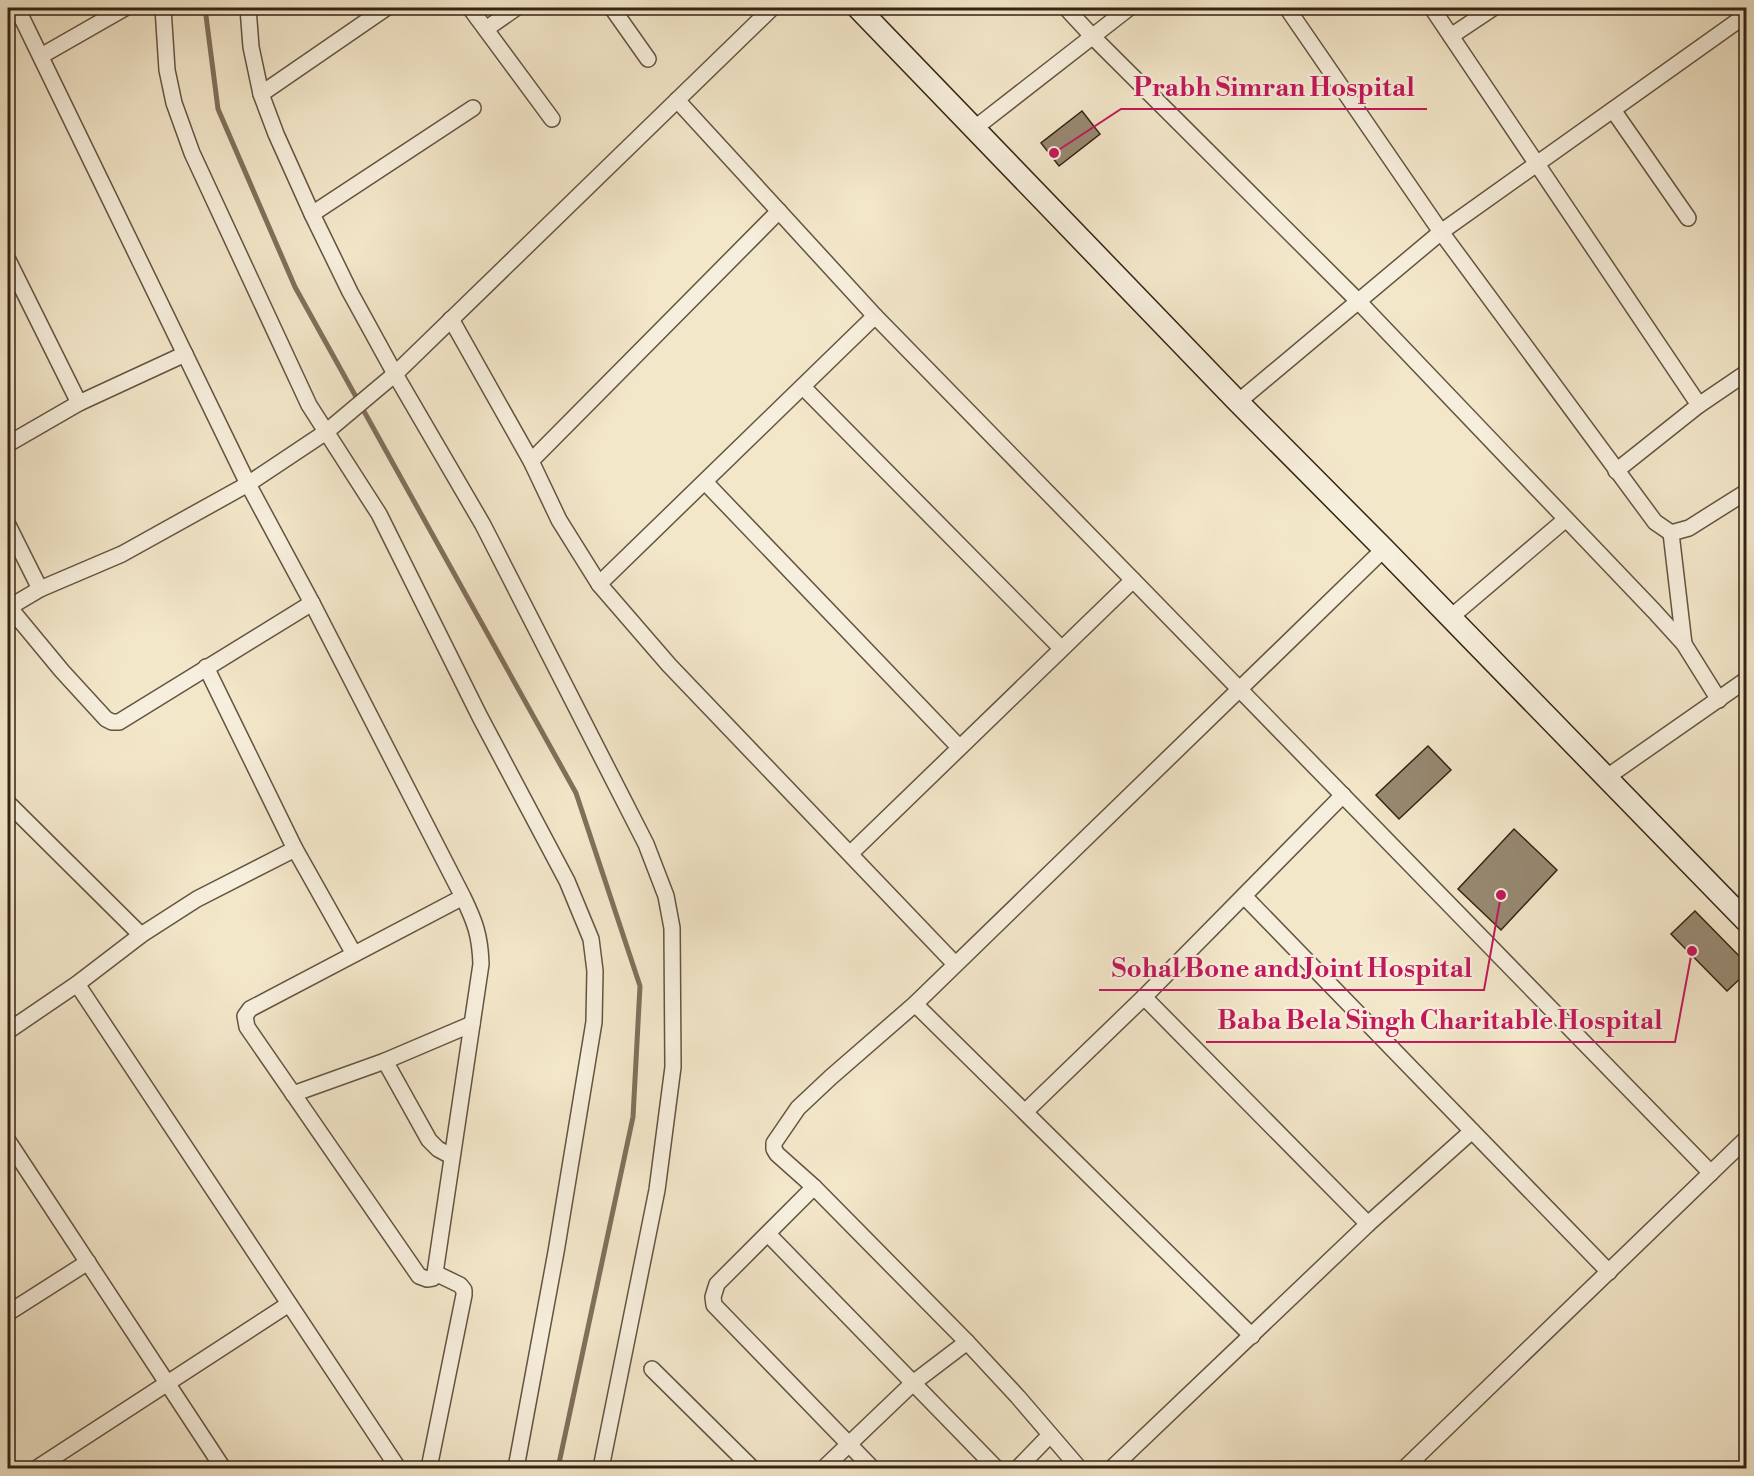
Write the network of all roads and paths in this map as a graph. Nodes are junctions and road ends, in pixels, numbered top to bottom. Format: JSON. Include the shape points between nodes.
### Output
{"nodes":[{"id":1,"x":18,"y":8,"type":"edge"},
{"id":2,"x":124,"y":8,"type":"edge"},
{"id":3,"x":163,"y":8,"type":"edge"},
{"id":4,"x":248,"y":8,"type":"edge"},
{"id":5,"x":386,"y":8,"type":"edge"},
{"id":6,"x":470,"y":8,"type":"edge"},
{"id":7,"x":516,"y":8,"type":"edge"},
{"id":8,"x":612,"y":8,"type":"edge"},
{"id":9,"x":772,"y":8,"type":"edge"},
{"id":10,"x":858,"y":8,"type":"edge"},
{"id":11,"x":1066,"y":8,"type":"edge"},
{"id":12,"x":1129,"y":8,"type":"edge"},
{"id":13,"x":1287,"y":8,"type":"edge"},
{"id":14,"x":1432,"y":8,"type":"edge"},
{"id":15,"x":1493,"y":8,"type":"edge"},
{"id":16,"x":1742,"y":17,"type":"edge"},
{"id":17,"x":486,"y":28,"type":"junction"},
{"id":18,"x":1092,"y":36,"type":"junction"},
{"id":19,"x":1451,"y":36,"type":"junction"},
{"id":20,"x":41,"y":56,"type":"junction"},
{"id":21,"x":648,"y":59,"type":"dead end"},
{"id":22,"x":261,"y":94,"type":"junction"},
{"id":23,"x":677,"y":100,"type":"junction"},
{"id":24,"x":473,"y":108,"type":"dead end"},
{"id":25,"x":1613,"y":110,"type":"junction"},
{"id":26,"x":552,"y":119,"type":"dead end"},
{"id":27,"x":975,"y":128,"type":"junction"},
{"id":28,"x":1537,"y":164,"type":"junction"},
{"id":29,"x":779,"y":211,"type":"junction"},
{"id":30,"x":312,"y":214,"type":"junction"},
{"id":31,"x":1688,"y":218,"type":"dead end"},
{"id":32,"x":1442,"y":232,"type":"junction"},
{"id":33,"x":8,"y":260,"type":"edge"},
{"id":34,"x":1358,"y":301,"type":"junction"},
{"id":35,"x":875,"y":316,"type":"junction"},
{"id":36,"x":451,"y":319,"type":"junction"},
{"id":37,"x":185,"y":354,"type":"junction"},
{"id":38,"x":1746,"y":373,"type":"edge"},
{"id":39,"x":391,"y":377,"type":"junction"},
{"id":40,"x":802,"y":387,"type":"junction"},
{"id":41,"x":1238,"y":402,"type":"junction"},
{"id":42,"x":79,"y":403,"type":"junction"},
{"id":43,"x":1699,"y":405,"type":"junction"},
{"id":44,"x":329,"y":429,"type":"junction"},
{"id":45,"x":8,"y":444,"type":"edge"},
{"id":46,"x":531,"y":461,"type":"junction"},
{"id":47,"x":1616,"y":471,"type":"junction"},
{"id":48,"x":705,"y":482,"type":"junction"},
{"id":49,"x":248,"y":484,"type":"junction"},
{"id":50,"x":1746,"y":492,"type":"edge"},
{"id":51,"x":1566,"y":519,"type":"junction"},
{"id":52,"x":8,"y":525,"type":"edge"},
{"id":53,"x":1671,"y":533,"type":"junction"},
{"id":54,"x":1384,"y":549,"type":"junction"},
{"id":55,"x":1133,"y":580,"type":"junction"},
{"id":56,"x":599,"y":584,"type":"junction"},
{"id":57,"x":40,"y":589,"type":"junction"},
{"id":58,"x":312,"y":603,"type":"junction"},
{"id":59,"x":8,"y":607,"type":"edge"},
{"id":60,"x":1451,"y":617,"type":"junction"},
{"id":61,"x":1684,"y":644,"type":"junction"},
{"id":62,"x":1061,"y":648,"type":"junction"},
{"id":63,"x":206,"y":667,"type":"junction"},
{"id":64,"x":1746,"y":680,"type":"edge"},
{"id":65,"x":1239,"y":689,"type":"junction"},
{"id":66,"x":1719,"y":700,"type":"junction"},
{"id":67,"x":959,"y":747,"type":"junction"},
{"id":68,"x":1606,"y":777,"type":"junction"},
{"id":69,"x":1343,"y":795,"type":"junction"},
{"id":70,"x":8,"y":803,"type":"edge"},
{"id":71,"x":295,"y":849,"type":"junction"},
{"id":72,"x":851,"y":854,"type":"junction"},
{"id":73,"x":1244,"y":896,"type":"junction"},
{"id":74,"x":463,"y":897,"type":"junction"},
{"id":75,"x":1746,"y":921,"type":"edge"},
{"id":76,"x":141,"y":935,"type":"junction"},
{"id":77,"x":354,"y":954,"type":"junction"},
{"id":78,"x":955,"y":964,"type":"junction"},
{"id":79,"x":77,"y":984,"type":"junction"},
{"id":80,"x":1144,"y":996,"type":"junction"},
{"id":81,"x":915,"y":1004,"type":"junction"},
{"id":82,"x":472,"y":1024,"type":"junction"},
{"id":83,"x":8,"y":1031,"type":"edge"},
{"id":84,"x":385,"y":1061,"type":"junction"},
{"id":85,"x":293,"y":1094,"type":"junction"},
{"id":86,"x":1026,"y":1111,"type":"junction"},
{"id":87,"x":1472,"y":1131,"type":"junction"},
{"id":88,"x":1746,"y":1139,"type":"edge"},
{"id":89,"x":8,"y":1141,"type":"edge"},
{"id":90,"x":451,"y":1156,"type":"junction"},
{"id":91,"x":1711,"y":1173,"type":"junction"},
{"id":92,"x":814,"y":1187,"type":"junction"},
{"id":93,"x":1368,"y":1224,"type":"junction"},
{"id":94,"x":768,"y":1234,"type":"junction"},
{"id":95,"x":87,"y":1262,"type":"junction"},
{"id":96,"x":1609,"y":1272,"type":"junction"},
{"id":97,"x":435,"y":1273,"type":"junction"},
{"id":98,"x":289,"y":1304,"type":"junction"},
{"id":99,"x":8,"y":1313,"type":"edge"},
{"id":100,"x":1252,"y":1336,"type":"junction"},
{"id":101,"x":967,"y":1342,"type":"junction"},
{"id":102,"x":652,"y":1370,"type":"dead end"},
{"id":103,"x":913,"y":1383,"type":"junction"},
{"id":104,"x":168,"y":1384,"type":"junction"},
{"id":105,"x":1050,"y":1436,"type":"junction"},
{"id":106,"x":848,"y":1444,"type":"junction"},
{"id":107,"x":37,"y":1468,"type":"edge"},
{"id":108,"x":223,"y":1468,"type":"edge"},
{"id":109,"x":398,"y":1468,"type":"edge"},
{"id":110,"x":429,"y":1468,"type":"edge"},
{"id":111,"x":516,"y":1468,"type":"edge"},
{"id":112,"x":601,"y":1468,"type":"edge"},
{"id":113,"x":752,"y":1468,"type":"edge"},
{"id":114,"x":824,"y":1468,"type":"edge"},
{"id":115,"x":872,"y":1468,"type":"edge"},
{"id":116,"x":996,"y":1468,"type":"edge"},
{"id":117,"x":1018,"y":1468,"type":"edge"},
{"id":118,"x":1079,"y":1468,"type":"edge"},
{"id":119,"x":1112,"y":1468,"type":"edge"},
{"id":120,"x":1406,"y":1468,"type":"edge"}],
"edges":[{"from":1,"to":20,"type":"street"},
{"from":2,"to":20,"type":"street"},
{"from":3,"to":44,"type":"street","via":[[167,70],[192,153],[309,405]]},
{"from":4,"to":22,"type":"street"},
{"from":5,"to":22,"type":"street"},
{"from":6,"to":17,"type":"street"},
{"from":7,"to":17,"type":"street"},
{"from":8,"to":21,"type":"street"},
{"from":9,"to":23,"type":"street"},
{"from":10,"to":27,"type":"main road"},
{"from":11,"to":18,"type":"street"},
{"from":12,"to":18,"type":"street"},
{"from":13,"to":32,"type":"street"},
{"from":14,"to":19,"type":"street"},
{"from":15,"to":19,"type":"street"},
{"from":16,"to":25,"type":"street"},
{"from":17,"to":26,"type":"street"},
{"from":18,"to":27,"type":"street"},
{"from":18,"to":34,"type":"street"},
{"from":19,"to":28,"type":"street"},
{"from":20,"to":37,"type":"street"},
{"from":22,"to":30,"type":"street"},
{"from":23,"to":29,"type":"street"},
{"from":23,"to":36,"type":"street"},
{"from":24,"to":30,"type":"street"},
{"from":25,"to":28,"type":"street"},
{"from":25,"to":31,"type":"street"},
{"from":27,"to":41,"type":"main road"},
{"from":28,"to":32,"type":"street"},
{"from":28,"to":43,"type":"street"},
{"from":29,"to":35,"type":"street"},
{"from":29,"to":46,"type":"street"},
{"from":30,"to":39,"type":"street"},
{"from":32,"to":34,"type":"street"},
{"from":32,"to":47,"type":"street"},
{"from":33,"to":42,"type":"street"},
{"from":34,"to":41,"type":"street"},
{"from":34,"to":51,"type":"street"},
{"from":35,"to":40,"type":"street"},
{"from":35,"to":55,"type":"street"},
{"from":36,"to":39,"type":"street"},
{"from":36,"to":46,"type":"street"},
{"from":37,"to":42,"type":"street"},
{"from":37,"to":49,"type":"street"},
{"from":38,"to":43,"type":"street"},
{"from":39,"to":44,"type":"street"},
{"from":39,"to":112,"type":"street","via":[[483,525],[646,844],[666,896],[672,928],[674,1067],[657,1190]]},
{"from":40,"to":48,"type":"street"},
{"from":40,"to":62,"type":"street"},
{"from":41,"to":54,"type":"main road"},
{"from":42,"to":45,"type":"street"},
{"from":43,"to":47,"type":"street"},
{"from":44,"to":49,"type":"street"},
{"from":44,"to":111,"type":"street","via":[[379,514],[567,881],[591,939],[594,1022]]},
{"from":46,"to":56,"type":"street","via":[[559,520]]},
{"from":47,"to":53,"type":"street","via":[[1655,522]]},
{"from":48,"to":56,"type":"street"},
{"from":48,"to":67,"type":"street"},
{"from":49,"to":57,"type":"street","via":[[122,554]]},
{"from":49,"to":58,"type":"street"},
{"from":50,"to":53,"type":"street","via":[[1689,528]]},
{"from":51,"to":60,"type":"street"},
{"from":51,"to":61,"type":"street"},
{"from":52,"to":57,"type":"street"},
{"from":53,"to":61,"type":"street"},
{"from":54,"to":60,"type":"main road"},
{"from":54,"to":65,"type":"street"},
{"from":55,"to":62,"type":"street"},
{"from":55,"to":65,"type":"street"},
{"from":56,"to":72,"type":"street","via":[[669,665]]},
{"from":57,"to":59,"type":"street"},
{"from":58,"to":63,"type":"street"},
{"from":58,"to":74,"type":"street"},
{"from":59,"to":63,"type":"street","via":[[112,722],[127,719]]},
{"from":60,"to":68,"type":"main road"},
{"from":61,"to":66,"type":"street"},
{"from":62,"to":67,"type":"street"},
{"from":63,"to":71,"type":"street"},
{"from":64,"to":66,"type":"street"},
{"from":65,"to":69,"type":"street"},
{"from":65,"to":78,"type":"street"},
{"from":66,"to":68,"type":"street"},
{"from":67,"to":72,"type":"street"},
{"from":68,"to":75,"type":"main road"},
{"from":69,"to":73,"type":"street"},
{"from":69,"to":91,"type":"street"},
{"from":70,"to":76,"type":"street"},
{"from":71,"to":76,"type":"street","via":[[197,899]]},
{"from":71,"to":77,"type":"street"},
{"from":72,"to":78,"type":"street"},
{"from":73,"to":80,"type":"street"},
{"from":73,"to":87,"type":"street"},
{"from":74,"to":77,"type":"street"},
{"from":74,"to":82,"type":"street","via":[[480,939],[481,964]]},
{"from":76,"to":79,"type":"street"},
{"from":77,"to":85,"type":"street","via":[[246,1012],[247,1027]]},
{"from":78,"to":81,"type":"street"},
{"from":79,"to":83,"type":"street"},
{"from":79,"to":98,"type":"street"},
{"from":80,"to":86,"type":"street"},
{"from":80,"to":93,"type":"street"},
{"from":81,"to":86,"type":"street"},
{"from":81,"to":92,"type":"street","via":[[798,1108],[776,1137],[777,1154]]},
{"from":82,"to":84,"type":"street"},
{"from":82,"to":90,"type":"street"},
{"from":84,"to":85,"type":"street"},
{"from":84,"to":90,"type":"street","via":[[429,1140]]},
{"from":85,"to":97,"type":"street","via":[[419,1275],[432,1279]]},
{"from":86,"to":100,"type":"street"},
{"from":87,"to":93,"type":"street"},
{"from":87,"to":96,"type":"street"},
{"from":88,"to":91,"type":"street"},
{"from":89,"to":95,"type":"street"},
{"from":90,"to":97,"type":"street"},
{"from":91,"to":96,"type":"street"},
{"from":92,"to":94,"type":"street"},
{"from":92,"to":101,"type":"street"},
{"from":93,"to":100,"type":"street"},
{"from":94,"to":103,"type":"street"},
{"from":94,"to":106,"type":"street","via":[[717,1284],[712,1297],[714,1305]]},
{"from":95,"to":99,"type":"street"},
{"from":95,"to":104,"type":"street"},
{"from":96,"to":120,"type":"street"},
{"from":97,"to":110,"type":"street","via":[[460,1285],[464,1295]]},
{"from":98,"to":104,"type":"street"},
{"from":98,"to":109,"type":"street"},
{"from":100,"to":119,"type":"street"},
{"from":101,"to":103,"type":"street"},
{"from":101,"to":105,"type":"street"},
{"from":102,"to":113,"type":"street"},
{"from":103,"to":106,"type":"street"},
{"from":103,"to":116,"type":"street"},
{"from":104,"to":107,"type":"street"},
{"from":104,"to":108,"type":"street"},
{"from":105,"to":117,"type":"street"},
{"from":105,"to":118,"type":"street"},
{"from":106,"to":114,"type":"street"},
{"from":106,"to":115,"type":"street"}]}
